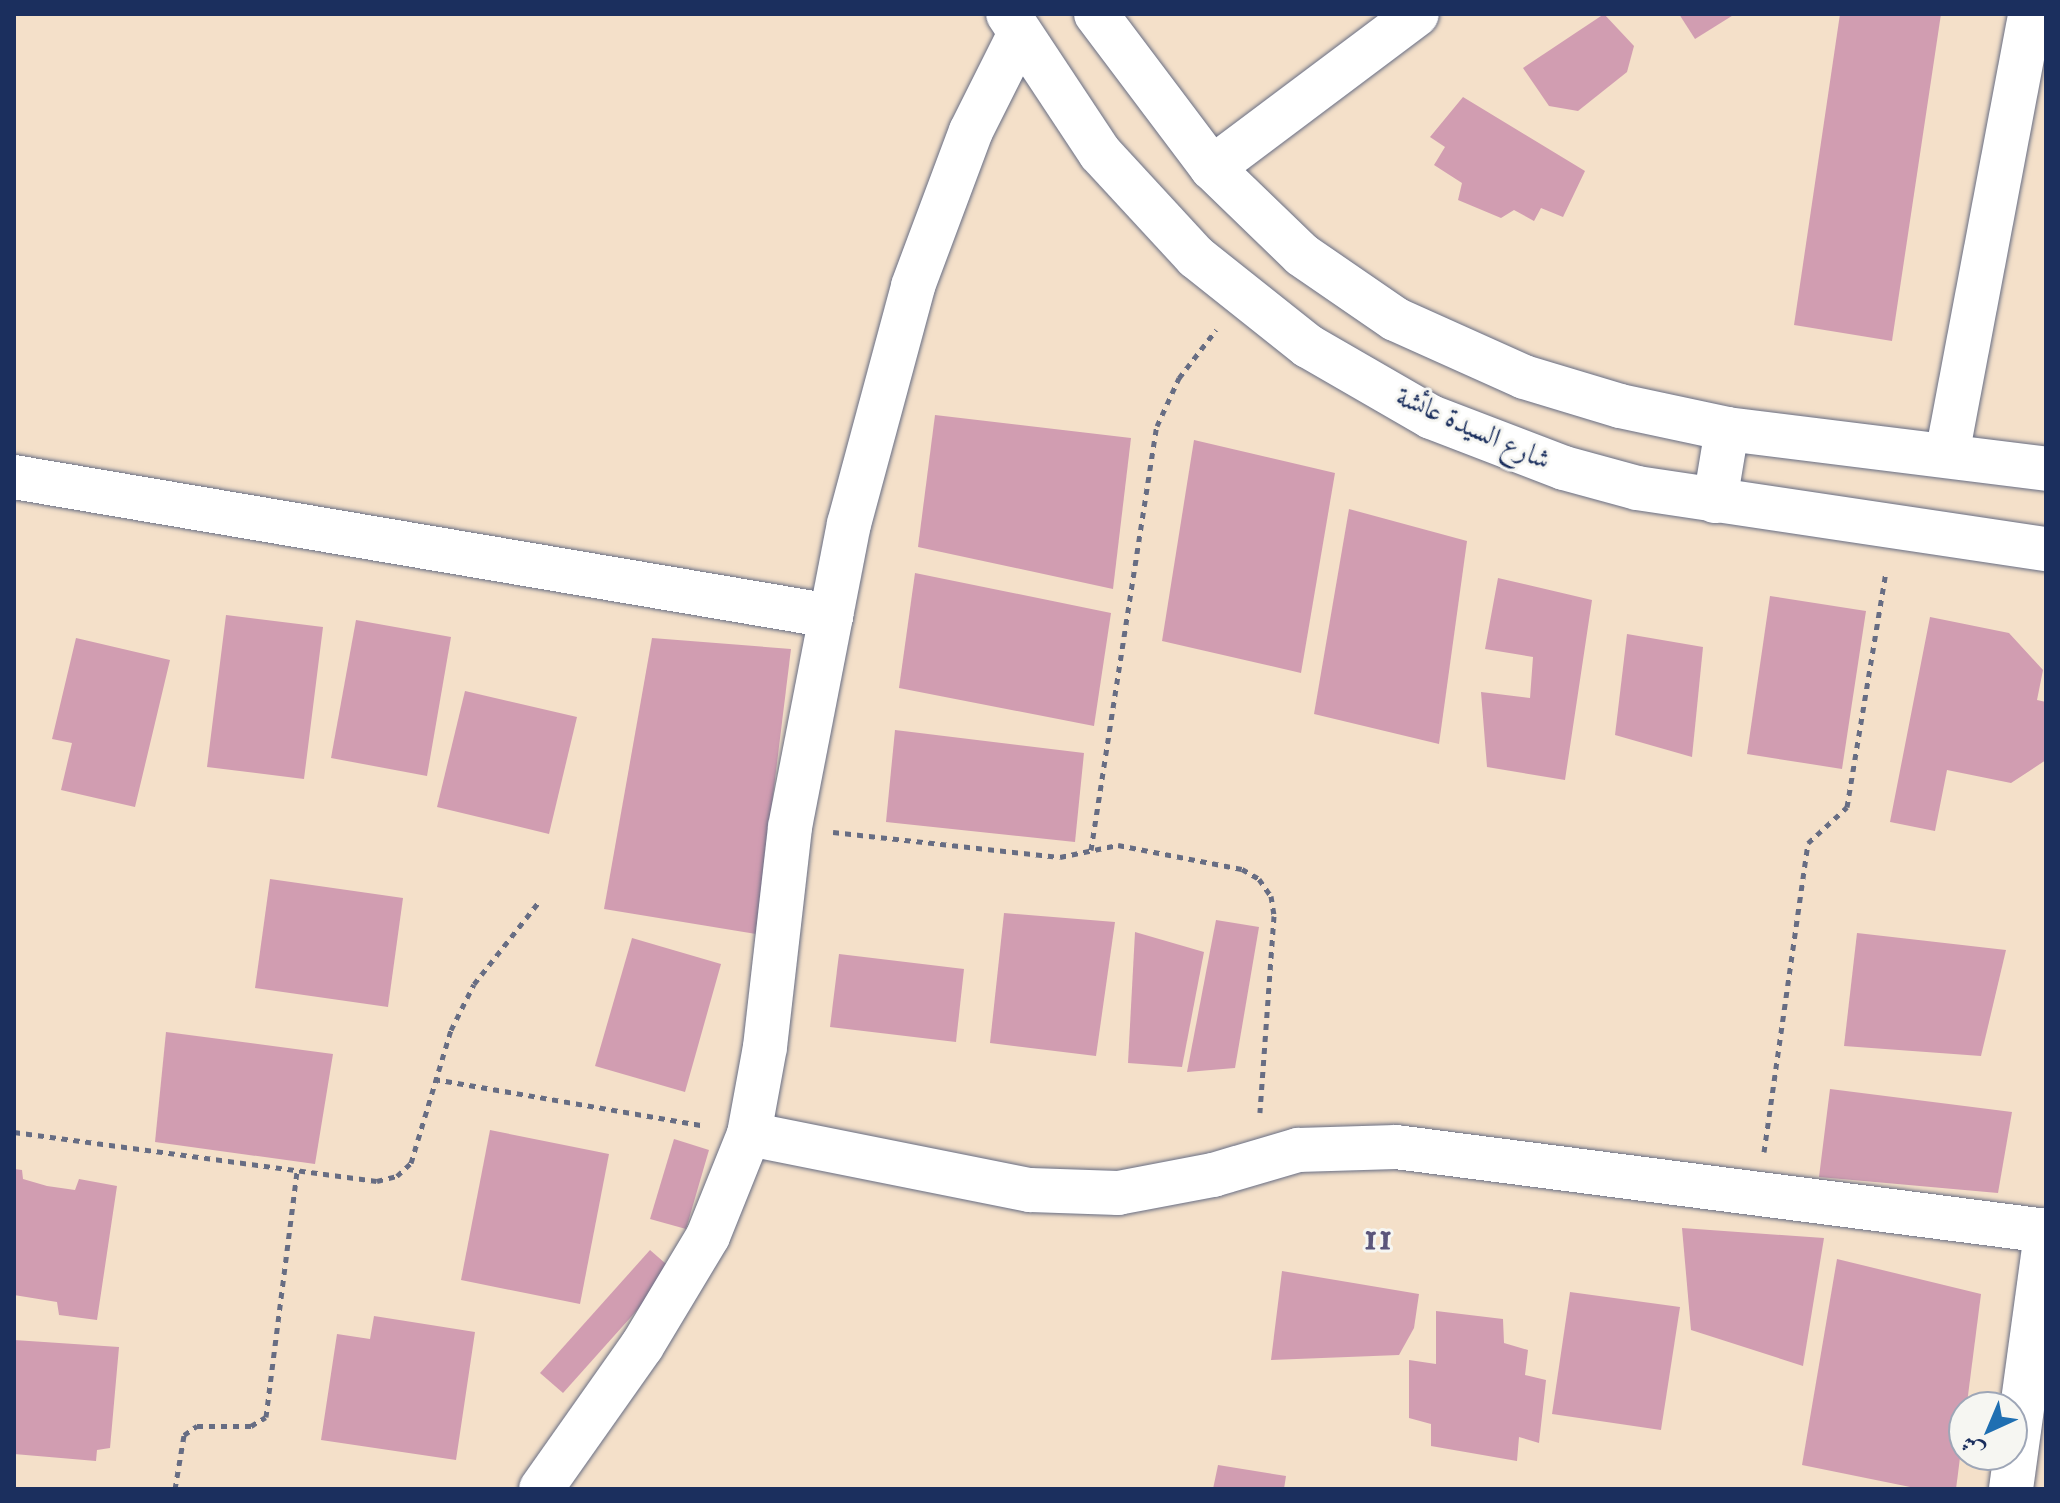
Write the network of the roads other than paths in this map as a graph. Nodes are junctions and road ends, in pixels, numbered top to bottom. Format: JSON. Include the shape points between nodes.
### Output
{"nodes":[{"id":1,"x":1096,"y":14,"type":"edge"},
{"id":2,"x":1417,"y":14,"type":"edge"},
{"id":3,"x":2030,"y":14,"type":"edge"},
{"id":4,"x":1014,"y":24,"type":"edge"},
{"id":5,"x":1212,"y":168,"type":"junction"},
{"id":6,"x":1727,"y":429,"type":"junction"},
{"id":7,"x":1947,"y":455,"type":"junction"},
{"id":8,"x":2046,"y":469,"type":"edge"},
{"id":9,"x":14,"y":477,"type":"edge"},
{"id":10,"x":1715,"y":501,"type":"junction"},
{"id":11,"x":2046,"y":549,"type":"edge"},
{"id":12,"x":831,"y":616,"type":"junction"},
{"id":13,"x":749,"y":1134,"type":"junction"},
{"id":14,"x":2046,"y":1232,"type":"edge"},
{"id":15,"x":541,"y":1489,"type":"edge"},
{"id":16,"x":2011,"y":1489,"type":"edge"}],
"edges":[{"from":1,"to":5,"type":"street"},
{"from":2,"to":5,"type":"street"},
{"from":3,"to":7,"type":"street"},
{"from":4,"to":10,"type":"street","name":"شارع السيدة عائشة","via":[[1100,153],[1196,257],[1308,346],[1431,417],[1564,468]]},
{"from":4,"to":12,"type":"street","via":[[913,286],[849,524]]},
{"from":5,"to":6,"type":"street","via":[[1302,255],[1395,319],[1524,377]]},
{"from":6,"to":7,"type":"street"},
{"from":6,"to":10,"type":"street"},
{"from":7,"to":8,"type":"street"},
{"from":9,"to":12,"type":"street"},
{"from":10,"to":11,"type":"street","name":"شارع السيدة عائشة"},
{"from":12,"to":13,"type":"street","via":[[790,827],[765,1047]]},
{"from":13,"to":14,"type":"street","via":[[1030,1190],[1118,1193],[1298,1150],[1396,1147]]},
{"from":13,"to":15,"type":"street","via":[[708,1236],[642,1346]]},
{"from":14,"to":16,"type":"street"}]}
